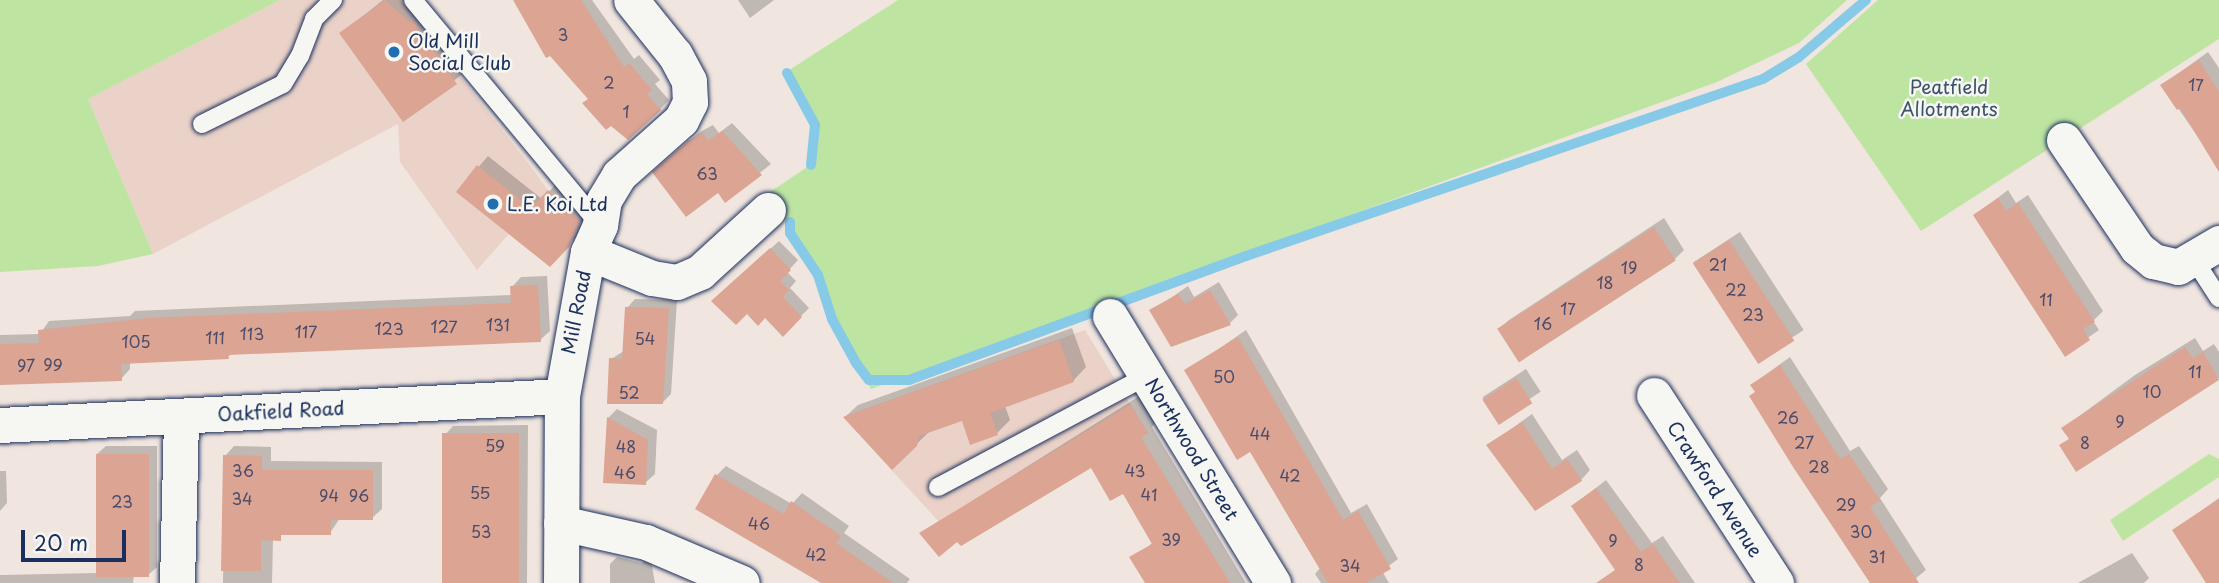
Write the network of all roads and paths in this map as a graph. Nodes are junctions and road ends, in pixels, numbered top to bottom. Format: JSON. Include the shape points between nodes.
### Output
{"nodes":[{"id":1,"x":333,"y":0,"type":"edge"},
{"id":2,"x":413,"y":0,"type":"edge"},
{"id":3,"x":645,"y":5,"type":"edge"},
{"id":4,"x":202,"y":124,"type":"dead end"},
{"id":5,"x":2064,"y":141,"type":"dead end"},
{"id":6,"x":768,"y":210,"type":"dead end"},
{"id":7,"x":594,"y":239,"type":"junction"},
{"id":8,"x":2206,"y":250,"type":"edge"},
{"id":9,"x":2219,"y":298,"type":"edge"},
{"id":10,"x":1110,"y":316,"type":"dead end"},
{"id":11,"x":1147,"y":376,"type":"junction"},
{"id":12,"x":1654,"y":395,"type":"dead end"},
{"id":13,"x":562,"y":396,"type":"junction"},
{"id":14,"x":181,"y":416,"type":"junction"},
{"id":15,"x":0,"y":425,"type":"edge"},
{"id":16,"x":938,"y":487,"type":"dead end"},
{"id":17,"x":561,"y":523,"type":"junction"},
{"id":18,"x":177,"y":583,"type":"edge"},
{"id":19,"x":561,"y":583,"type":"edge"},
{"id":20,"x":742,"y":583,"type":"edge"},
{"id":21,"x":1273,"y":583,"type":"edge"},
{"id":22,"x":1776,"y":583,"type":"edge"}],
"edges":[{"from":1,"to":4,"type":"lane","via":[[314,19],[283,84]]},
{"from":2,"to":7,"type":"lane"},
{"from":3,"to":7,"type":"street","via":[[689,80],[690,102],[681,120],[619,175],[604,200]]},
{"from":5,"to":8,"type":"street","via":[[2137,248],[2168,267],[2178,267]]},
{"from":6,"to":7,"type":"street","name":"Mill Road","via":[[700,272],[677,282],[652,278]]},
{"from":7,"to":13,"type":"street","name":"Mill Road"},
{"from":8,"to":9,"type":"lane"},
{"from":10,"to":11,"type":"street","name":"Northwood Street"},
{"from":11,"to":16,"type":"lane"},
{"from":11,"to":21,"type":"street","name":"Northwood Street"},
{"from":12,"to":22,"type":"street","name":"Crawford Avenue"},
{"from":13,"to":14,"type":"street","name":"Oakfield Road"},
{"from":13,"to":17,"type":"street","name":"Mill Road"},
{"from":14,"to":15,"type":"street","name":"Oakfield Road"},
{"from":14,"to":18,"type":"street"},
{"from":17,"to":19,"type":"street","name":"Mill Road"},
{"from":17,"to":20,"type":"street","via":[[646,542]]}]}
